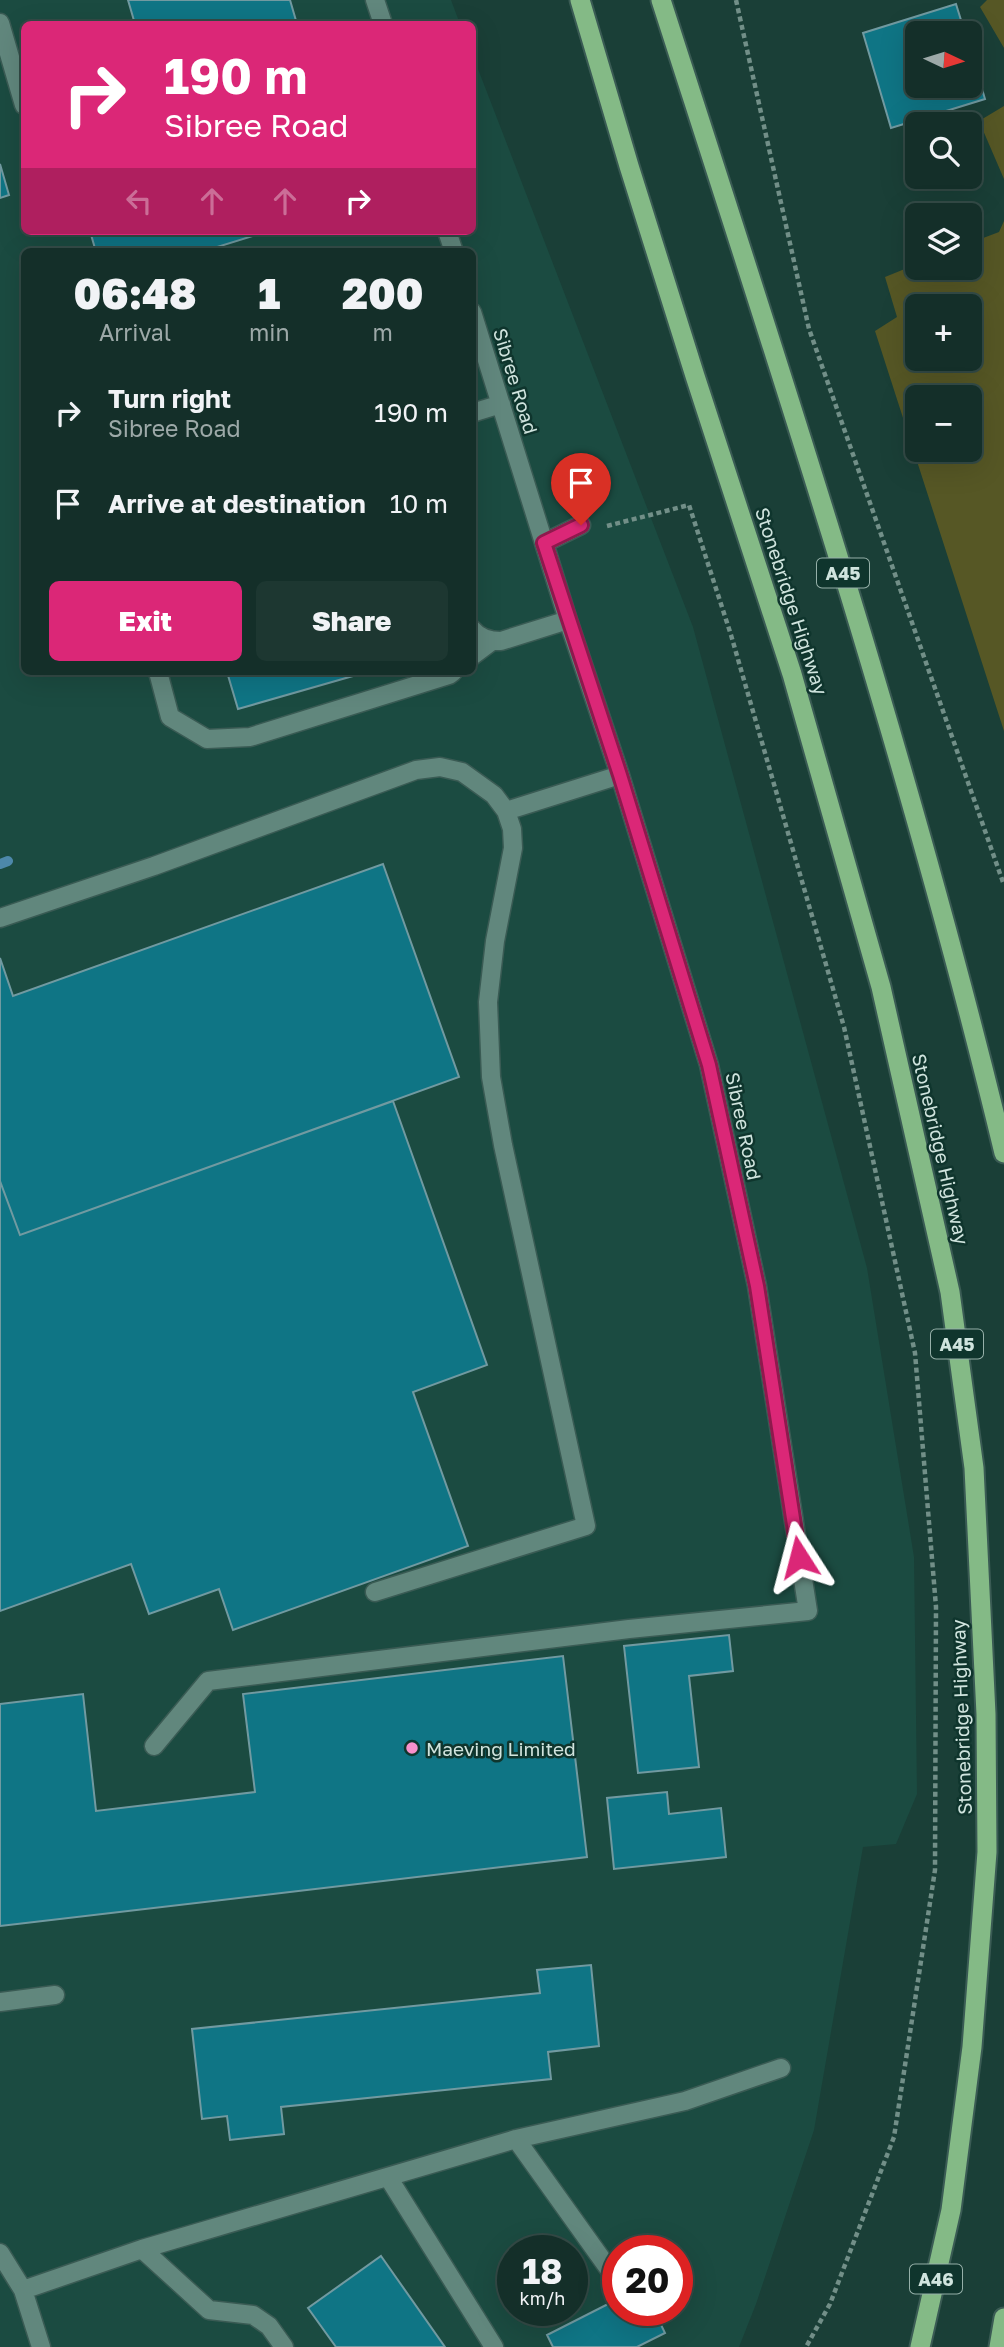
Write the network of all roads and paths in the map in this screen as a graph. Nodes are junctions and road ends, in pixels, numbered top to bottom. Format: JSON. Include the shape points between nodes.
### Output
{"nodes":[{"id":1,"x":375,"y":0,"type":"edge"},
{"id":2,"x":580,"y":0,"type":"edge"},
{"id":3,"x":661,"y":0,"type":"edge"},
{"id":4,"x":736,"y":0,"type":"edge"},
{"id":5,"x":382,"y":21,"type":"edge"},
{"id":6,"x":0,"y":23,"type":"edge"},
{"id":7,"x":21,"y":95,"type":"edge"},
{"id":8,"x":476,"y":326,"type":"edge"},
{"id":9,"x":501,"y":404,"type":"junction"},
{"id":10,"x":476,"y":413,"type":"edge"},
{"id":11,"x":589,"y":527,"type":"joint"},
{"id":12,"x":544,"y":543,"type":"junction"},
{"id":13,"x":568,"y":620,"type":"junction"},
{"id":14,"x":476,"y":633,"type":"edge"},
{"id":15,"x":492,"y":641,"type":"junction"},
{"id":16,"x":476,"y":653,"type":"edge"},
{"id":17,"x":159,"y":675,"type":"edge"},
{"id":18,"x":449,"y":675,"type":"edge"},
{"id":19,"x":620,"y":775,"type":"junction"},
{"id":20,"x":506,"y":811,"type":"junction"},
{"id":21,"x":1004,"y":886,"type":"edge"},
{"id":22,"x":0,"y":918,"type":"edge"},
{"id":23,"x":1004,"y":1153,"type":"edge"},
{"id":24,"x":375,"y":1592,"type":"dead end"},
{"id":25,"x":154,"y":1746,"type":"dead end"},
{"id":26,"x":55,"y":1995,"type":"dead end"},
{"id":27,"x":0,"y":2003,"type":"edge"},
{"id":28,"x":781,"y":2068,"type":"dead end"},
{"id":29,"x":516,"y":2139,"type":"junction"},
{"id":30,"x":388,"y":2176,"type":"junction"},
{"id":31,"x":951,"y":2210,"type":"joint"},
{"id":32,"x":142,"y":2249,"type":"junction"},
{"id":33,"x":0,"y":2253,"type":"edge"},
{"id":34,"x":602,"y":2259,"type":"edge"},
{"id":35,"x":23,"y":2290,"type":"junction"},
{"id":36,"x":1004,"y":2318,"type":"edge"},
{"id":37,"x":41,"y":2347,"type":"edge"},
{"id":38,"x":284,"y":2347,"type":"edge"},
{"id":39,"x":494,"y":2347,"type":"edge"},
{"id":40,"x":806,"y":2347,"type":"edge"},
{"id":41,"x":920,"y":2347,"type":"edge"},
{"id":42,"x":999,"y":2347,"type":"edge"}],
"edges":[{"from":1,"to":5,"type":"lane"},
{"from":2,"to":31,"type":"highway","name":"Stonebridge Highway","number":"A45","via":[[792,674],[881,987],[950,1292],[974,1468],[986,1714],[986,1824],[977,1992]]},
{"from":3,"to":23,"type":"highway","number":"A45","via":[[893,732]]},
{"from":4,"to":21,"type":"path","via":[[809,329]]},
{"from":6,"to":7,"type":"lane"},
{"from":8,"to":9,"type":"lane","name":"Sibree Road"},
{"from":9,"to":10,"type":"lane"},
{"from":9,"to":12,"type":"lane","name":"Sibree Road"},
{"from":11,"to":12,"type":"lane"},
{"from":11,"to":40,"type":"path","via":[[689,505],[844,1027],[915,1353],[936,1607],[935,1870],[894,2137],[830,2304]]},
{"from":12,"to":13,"type":"lane","name":"Sibree Road"},
{"from":13,"to":15,"type":"lane"},
{"from":13,"to":19,"type":"lane","name":"Sibree Road"},
{"from":14,"to":15,"type":"lane"},
{"from":15,"to":16,"type":"lane"},
{"from":17,"to":18,"type":"lane","via":[[170,717],[207,739],[250,737]]},
{"from":19,"to":20,"type":"lane"},
{"from":19,"to":25,"type":"lane","name":"Sibree Road","via":[[709,1065],[757,1286],[808,1611],[208,1681]]},
{"from":20,"to":22,"type":"lane","via":[[494,795],[462,772],[440,767],[416,770]]},
{"from":20,"to":24,"type":"lane","via":[[513,848],[488,1002],[491,1077],[586,1526]]},
{"from":26,"to":27,"type":"lane"},
{"from":28,"to":29,"type":"lane","via":[[685,2101]]},
{"from":29,"to":30,"type":"lane"},
{"from":29,"to":34,"type":"lane"},
{"from":30,"to":32,"type":"lane"},
{"from":30,"to":39,"type":"lane"},
{"from":31,"to":41,"type":"highway","name":"Stonebridge Highway","number":"A46"},
{"from":32,"to":35,"type":"lane"},
{"from":32,"to":38,"type":"lane","via":[[209,2310],[253,2315],[269,2326]]},
{"from":33,"to":35,"type":"lane"},
{"from":35,"to":37,"type":"lane"},
{"from":36,"to":42,"type":"highway"}]}
